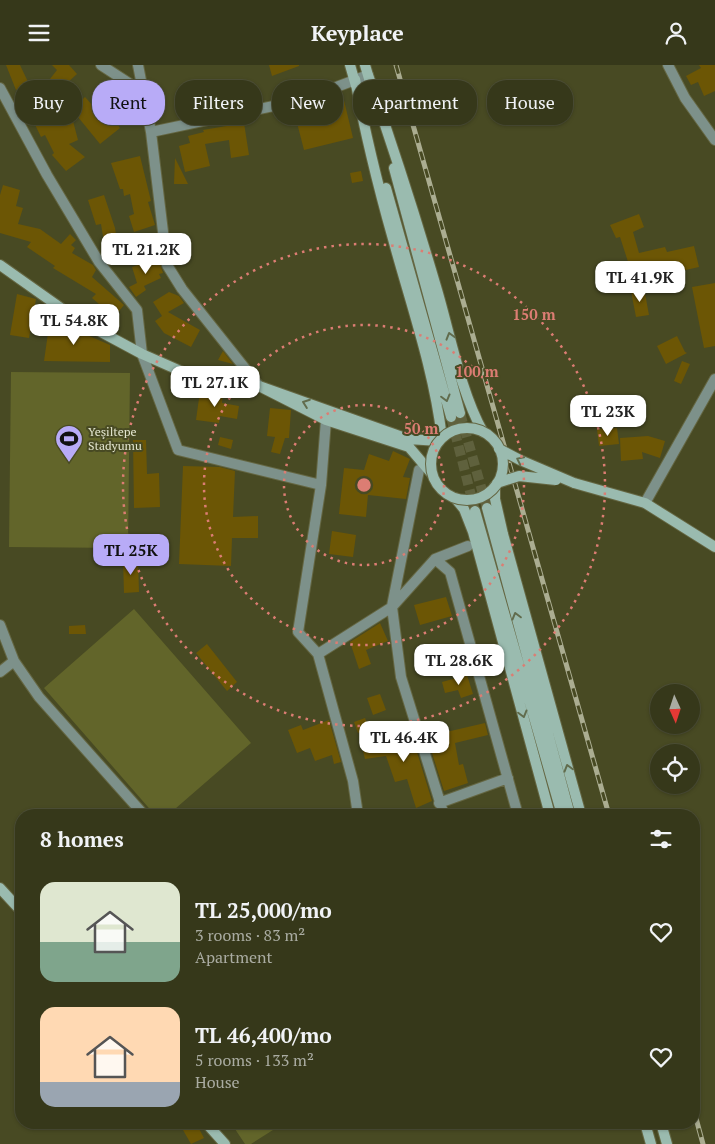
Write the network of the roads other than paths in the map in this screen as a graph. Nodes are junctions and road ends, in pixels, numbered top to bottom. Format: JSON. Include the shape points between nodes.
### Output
{"nodes":[{"id":1,"x":101,"y":65,"type":"edge"},
{"id":2,"x":350,"y":65,"type":"edge"},
{"id":3,"x":668,"y":65,"type":"edge"},
{"id":4,"x":367,"y":70,"type":"edge"},
{"id":5,"x":354,"y":79,"type":"junction"},
{"id":6,"x":124,"y":80,"type":"edge"},
{"id":7,"x":0,"y":88,"type":"edge"},
{"id":8,"x":150,"y":125,"type":"edge"},
{"id":9,"x":151,"y":132,"type":"junction"},
{"id":10,"x":715,"y":140,"type":"edge"},
{"id":11,"x":0,"y":266,"type":"edge"},
{"id":12,"x":142,"y":354,"type":"junction"},
{"id":13,"x":715,"y":379,"type":"edge"},
{"id":14,"x":259,"y":386,"type":"junction"},
{"id":15,"x":326,"y":420,"type":"junction"},
{"id":16,"x":351,"y":423,"type":"junction"},
{"id":17,"x":483,"y":432,"type":"junction"},
{"id":18,"x":441,"y":439,"type":"junction"},
{"id":19,"x":499,"y":449,"type":"junction"},
{"id":20,"x":419,"y":470,"type":"dead end"},
{"id":21,"x":432,"y":474,"type":"junction"},
{"id":22,"x":574,"y":483,"type":"junction"},
{"id":23,"x":321,"y":485,"type":"junction"},
{"id":24,"x":496,"y":485,"type":"junction"},
{"id":25,"x":455,"y":498,"type":"junction"},
{"id":26,"x":645,"y":503,"type":"junction"},
{"id":27,"x":487,"y":508,"type":"tunnel mouth"},
{"id":28,"x":475,"y":511,"type":"tunnel mouth"},
{"id":29,"x":468,"y":546,"type":"dead end"},
{"id":30,"x":715,"y":547,"type":"edge"},
{"id":31,"x":435,"y":559,"type":"junction"},
{"id":32,"x":392,"y":607,"type":"junction"},
{"id":33,"x":0,"y":625,"type":"edge"},
{"id":34,"x":318,"y":654,"type":"junction"},
{"id":35,"x":14,"y":661,"type":"junction"},
{"id":36,"x":0,"y":672,"type":"edge"},
{"id":37,"x":508,"y":778,"type":"junction"},
{"id":38,"x":439,"y":803,"type":"junction"},
{"id":39,"x":139,"y":809,"type":"edge"},
{"id":40,"x":356,"y":809,"type":"edge"},
{"id":41,"x":442,"y":809,"type":"edge"},
{"id":42,"x":516,"y":809,"type":"edge"},
{"id":43,"x":548,"y":809,"type":"edge"},
{"id":44,"x":560,"y":809,"type":"edge"},
{"id":45,"x":568,"y":809,"type":"edge"},
{"id":46,"x":580,"y":809,"type":"edge"},
{"id":47,"x":0,"y":888,"type":"edge"},
{"id":48,"x":15,"y":904,"type":"edge"},
{"id":49,"x":211,"y":1129,"type":"edge"},
{"id":50,"x":647,"y":1129,"type":"edge"},
{"id":51,"x":663,"y":1129,"type":"edge"},
{"id":52,"x":225,"y":1144,"type":"edge"},
{"id":53,"x":652,"y":1144,"type":"edge"},
{"id":54,"x":667,"y":1144,"type":"edge"}],
"edges":[{"from":1,"to":6,"type":"street"},
{"from":2,"to":5,"type":"main road"},
{"from":3,"to":10,"type":"street","via":[[685,98]]},
{"from":4,"to":5,"type":"street"},
{"from":5,"to":4,"type":"main road","one_way":true,"via":[[455,415]]},
{"from":17,"to":4,"type":"main road","one_way":true,"via":[[475,419],[407,185]]},
{"from":5,"to":9,"type":"street","via":[[302,100]]},
{"from":5,"to":18,"type":"main road","via":[[392,236],[426,352]]},
{"from":7,"to":12,"type":"street","via":[[99,262],[137,309]]},
{"from":8,"to":9,"type":"street"},
{"from":9,"to":14,"type":"street","via":[[167,265],[182,289]]},
{"from":11,"to":12,"type":"main road","via":[[75,318]]},
{"from":12,"to":14,"type":"main road","via":[[192,376]]},
{"from":12,"to":23,"type":"street","via":[[178,450]]},
{"from":13,"to":26,"type":"street"},
{"from":14,"to":15,"type":"main road"},
{"from":16,"to":14,"type":"main road","one_way":true},
{"from":15,"to":16,"type":"main road"},
{"from":15,"to":23,"type":"street"},
{"from":16,"to":18,"type":"main road","via":[[408,439]]},
{"from":16,"to":21,"type":"main road","via":[[409,447]]},
{"from":17,"to":18,"type":"main road","bridge":true,"via":[[459,429]]},
{"from":17,"to":19,"type":"main road","bridge":true},
{"from":18,"to":21,"type":"main road","bridge":true,"via":[[433,451]]},
{"from":22,"to":19,"type":"main road","one_way":true,"bridge":true},
{"from":19,"to":24,"type":"main road","bridge":true,"via":[[502,472]]},
{"from":20,"to":32,"type":"street"},
{"from":21,"to":25,"type":"main road","bridge":true,"via":[[441,489]]},
{"from":22,"to":24,"type":"main road","bridge":true,"via":[[519,476]]},
{"from":22,"to":26,"type":"main road"},
{"from":23,"to":34,"type":"street","via":[[298,632]]},
{"from":24,"to":25,"type":"main road","bridge":true,"via":[[478,498]]},
{"from":46,"to":24,"type":"main road","one_way":true,"via":[[503,534],[494,499]]},
{"from":25,"to":43,"type":"main road","one_way":true,"via":[[464,509],[473,532]]},
{"from":26,"to":30,"type":"main road"},
{"from":45,"to":27,"type":"main road","one_way":true},
{"from":28,"to":44,"type":"main road"},
{"from":29,"to":31,"type":"street"},
{"from":31,"to":32,"type":"street"},
{"from":31,"to":37,"type":"street","via":[[450,572]]},
{"from":32,"to":34,"type":"street"},
{"from":32,"to":38,"type":"street","via":[[401,677]]},
{"from":33,"to":35,"type":"street"},
{"from":34,"to":40,"type":"street","via":[[353,781]]},
{"from":35,"to":36,"type":"street"},
{"from":35,"to":39,"type":"street","via":[[39,697]]},
{"from":37,"to":38,"type":"street"},
{"from":37,"to":42,"type":"street"},
{"from":38,"to":41,"type":"street"},
{"from":47,"to":48,"type":"main road"},
{"from":49,"to":52,"type":"main road"},
{"from":50,"to":53,"type":"main road"},
{"from":51,"to":54,"type":"main road"}]}
